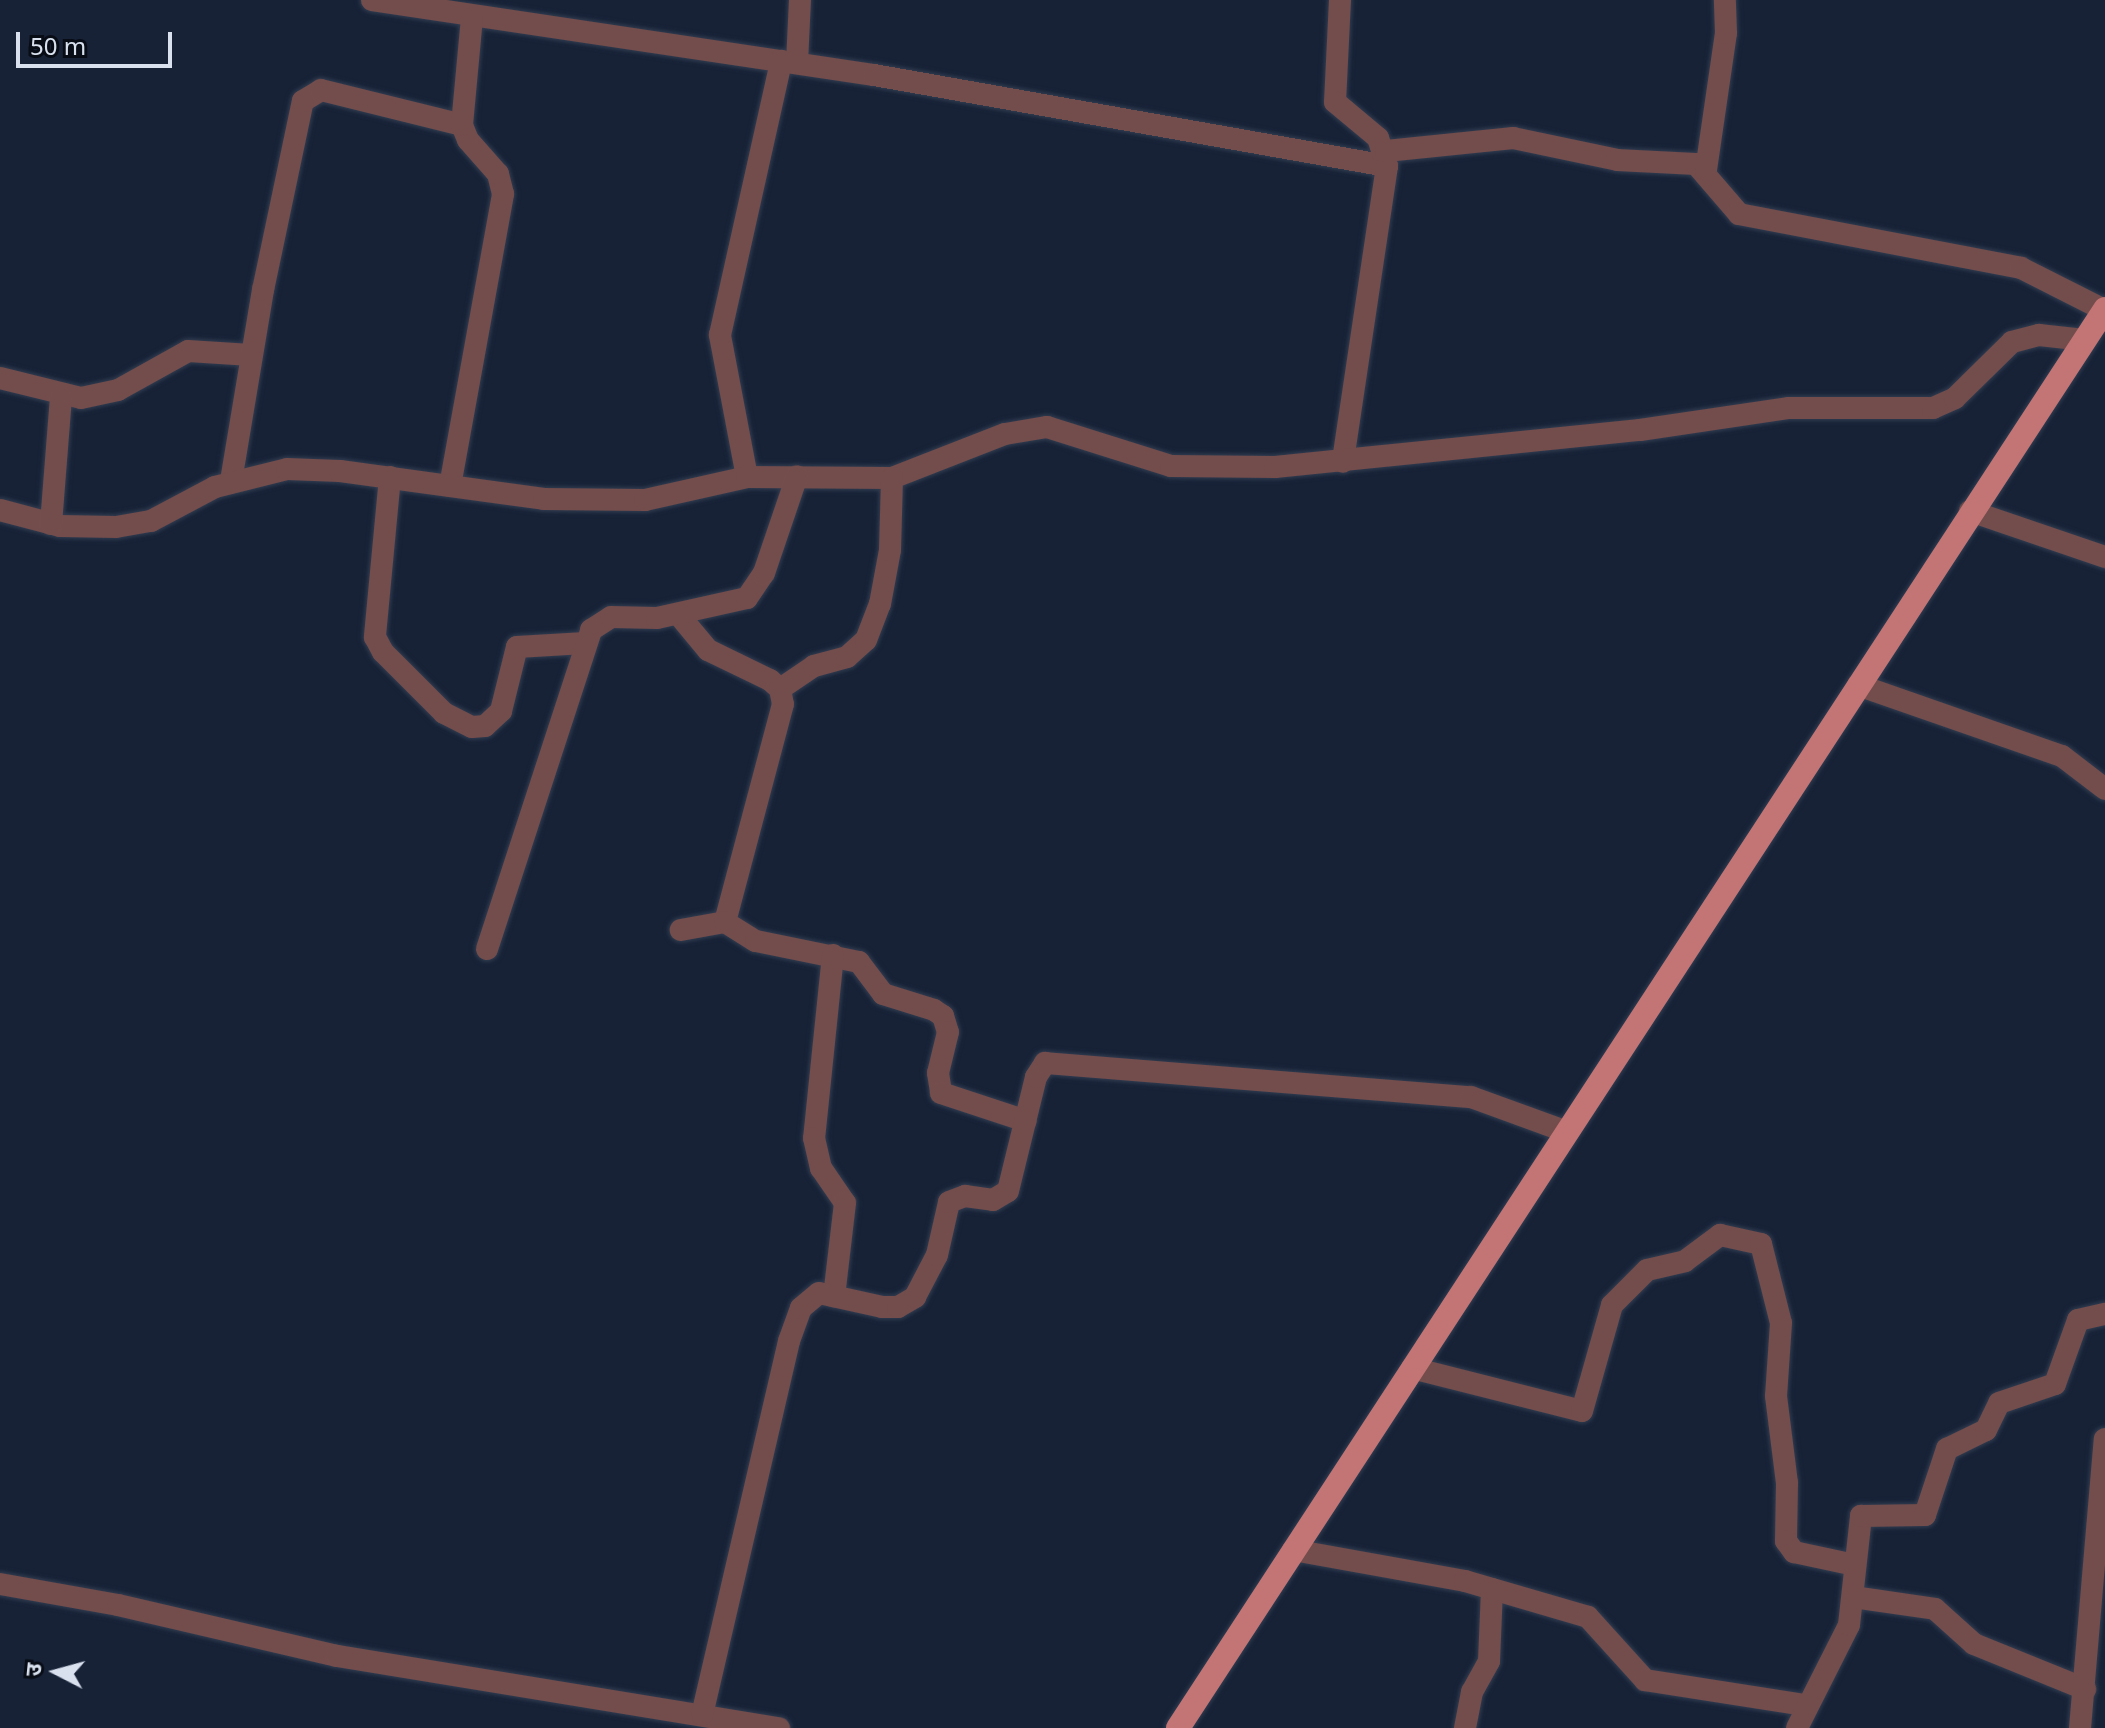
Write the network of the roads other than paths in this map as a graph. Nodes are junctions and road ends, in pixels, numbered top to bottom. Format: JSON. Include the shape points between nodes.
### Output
{"nodes":[{"id":1,"x":372,"y":0,"type":"edge"},
{"id":2,"x":800,"y":0,"type":"edge"},
{"id":3,"x":1340,"y":0,"type":"edge"},
{"id":4,"x":1725,"y":0,"type":"edge"},
{"id":5,"x":472,"y":18,"type":"junction"},
{"id":6,"x":789,"y":62,"type":"junction"},
{"id":7,"x":462,"y":125,"type":"junction"},
{"id":8,"x":1386,"y":159,"type":"junction"},
{"id":9,"x":1706,"y":170,"type":"junction"},
{"id":10,"x":2105,"y":310,"type":"edge"},
{"id":11,"x":2085,"y":340,"type":"junction"},
{"id":12,"x":251,"y":355,"type":"junction"},
{"id":13,"x":0,"y":378,"type":"edge"},
{"id":14,"x":61,"y":397,"type":"junction"},
{"id":15,"x":1343,"y":462,"type":"junction"},
{"id":16,"x":797,"y":476,"type":"junction"},
{"id":17,"x":390,"y":477,"type":"junction"},
{"id":18,"x":747,"y":477,"type":"junction"},
{"id":19,"x":892,"y":478,"type":"junction"},
{"id":20,"x":231,"y":481,"type":"junction"},
{"id":21,"x":450,"y":486,"type":"junction"},
{"id":22,"x":0,"y":510,"type":"edge"},
{"id":23,"x":1970,"y":511,"type":"junction"},
{"id":24,"x":51,"y":524,"type":"junction"},
{"id":25,"x":2105,"y":557,"type":"edge"},
{"id":26,"x":678,"y":614,"type":"junction"},
{"id":27,"x":585,"y":643,"type":"junction"},
{"id":28,"x":1858,"y":685,"type":"junction"},
{"id":29,"x":780,"y":689,"type":"junction"},
{"id":30,"x":2105,"y":789,"type":"edge"},
{"id":31,"x":725,"y":922,"type":"junction"},
{"id":32,"x":681,"y":930,"type":"dead end"},
{"id":33,"x":487,"y":949,"type":"dead end"},
{"id":34,"x":833,"y":955,"type":"junction"},
{"id":35,"x":1026,"y":1121,"type":"junction"},
{"id":36,"x":1567,"y":1132,"type":"junction"},
{"id":37,"x":834,"y":1296,"type":"junction"},
{"id":38,"x":2105,"y":1314,"type":"edge"},
{"id":39,"x":1412,"y":1368,"type":"junction"},
{"id":40,"x":2105,"y":1439,"type":"edge"},
{"id":41,"x":1293,"y":1550,"type":"junction"},
{"id":42,"x":1855,"y":1565,"type":"junction"},
{"id":43,"x":0,"y":1584,"type":"edge"},
{"id":44,"x":1492,"y":1589,"type":"junction"},
{"id":45,"x":1853,"y":1597,"type":"junction"},
{"id":46,"x":2085,"y":1689,"type":"junction"},
{"id":47,"x":1804,"y":1705,"type":"junction"},
{"id":48,"x":702,"y":1715,"type":"junction"},
{"id":49,"x":779,"y":1728,"type":"edge"},
{"id":50,"x":1178,"y":1728,"type":"edge"},
{"id":51,"x":1465,"y":1728,"type":"edge"},
{"id":52,"x":1797,"y":1728,"type":"edge"},
{"id":53,"x":2080,"y":1728,"type":"edge"}],
"edges":[{"from":1,"to":5,"type":"street"},
{"from":2,"to":6,"type":"street"},
{"from":3,"to":8,"type":"street","via":[[1335,102]]},
{"from":4,"to":9,"type":"street","via":[[1726,33]]},
{"from":5,"to":6,"type":"street"},
{"from":5,"to":7,"type":"street"},
{"from":6,"to":8,"type":"street"},
{"from":6,"to":18,"type":"street","via":[[720,335]]},
{"from":7,"to":12,"type":"street","via":[[321,90],[303,101]]},
{"from":7,"to":21,"type":"street","via":[[468,140],[498,174],[503,194]]},
{"from":8,"to":9,"type":"street","via":[[1513,138],[1617,160],[1682,161]]},
{"from":8,"to":15,"type":"street"},
{"from":9,"to":10,"type":"street","via":[[1739,214],[2021,268]]},
{"from":10,"to":11,"type":"main road"},
{"from":11,"to":15,"type":"street","via":[[2039,335],[2012,342],[1955,398],[1933,408],[1789,408]]},
{"from":11,"to":23,"type":"main road"},
{"from":12,"to":14,"type":"street","via":[[188,351],[102,396]]},
{"from":12,"to":20,"type":"street"},
{"from":13,"to":14,"type":"street"},
{"from":14,"to":24,"type":"street"},
{"from":15,"to":19,"type":"street","via":[[1188,469],[1047,427],[1005,434]]},
{"from":16,"to":18,"type":"street"},
{"from":16,"to":19,"type":"street"},
{"from":16,"to":26,"type":"street","via":[[755,590],[734,602]]},
{"from":17,"to":20,"type":"street","via":[[287,469]]},
{"from":17,"to":21,"type":"street"},
{"from":17,"to":27,"type":"street","via":[[375,637],[383,652],[444,713],[472,727],[485,726],[501,711],[517,647]]},
{"from":18,"to":21,"type":"street","via":[[645,500],[613,501],[544,499]]},
{"from":19,"to":29,"type":"street","via":[[890,550],[880,604],[866,640],[847,657],[814,666]]},
{"from":20,"to":24,"type":"street","via":[[151,521],[84,529]]},
{"from":22,"to":24,"type":"street"},
{"from":23,"to":25,"type":"street"},
{"from":23,"to":28,"type":"main road"},
{"from":26,"to":27,"type":"street","via":[[599,621]]},
{"from":26,"to":29,"type":"street","via":[[708,650]]},
{"from":27,"to":33,"type":"street"},
{"from":28,"to":30,"type":"street","via":[[2062,756]]},
{"from":28,"to":36,"type":"main road"},
{"from":29,"to":31,"type":"street","via":[[781,721],[752,810]]},
{"from":31,"to":32,"type":"street"},
{"from":31,"to":34,"type":"street","via":[[756,941]]},
{"from":34,"to":35,"type":"street","via":[[859,962],[883,994],[943,1016],[948,1032],[938,1073],[941,1093]]},
{"from":34,"to":37,"type":"street","via":[[814,1138],[821,1168],[845,1203]]},
{"from":35,"to":36,"type":"street","via":[[1036,1077],[1052,1062],[1471,1097]]},
{"from":35,"to":37,"type":"street","via":[[1008,1191],[993,1200],[965,1196],[949,1202],[937,1255],[915,1297],[898,1307]]},
{"from":36,"to":39,"type":"main road"},
{"from":37,"to":48,"type":"street","via":[[810,1297],[792,1330]]},
{"from":38,"to":42,"type":"street","via":[[2078,1320],[2055,1384],[1999,1403],[1986,1430],[1947,1449],[1925,1515],[1861,1516]]},
{"from":39,"to":41,"type":"main road"},
{"from":39,"to":42,"type":"street","via":[[1582,1411],[1612,1305],[1647,1270],[1685,1261],[1720,1235],[1761,1244],[1781,1323],[1776,1406],[1787,1483],[1786,1541],[1794,1552]]},
{"from":40,"to":46,"type":"street"},
{"from":41,"to":44,"type":"street"},
{"from":41,"to":50,"type":"main road"},
{"from":42,"to":45,"type":"street"},
{"from":43,"to":48,"type":"street","via":[[118,1605],[337,1656]]},
{"from":44,"to":47,"type":"street","via":[[1594,1620],[1645,1680]]},
{"from":44,"to":51,"type":"street","via":[[1489,1661],[1472,1692]]},
{"from":45,"to":46,"type":"street","via":[[1935,1609],[1974,1644]]},
{"from":45,"to":47,"type":"street","via":[[1845,1635]]},
{"from":46,"to":53,"type":"street"},
{"from":47,"to":52,"type":"street"},
{"from":48,"to":49,"type":"street"}]}
